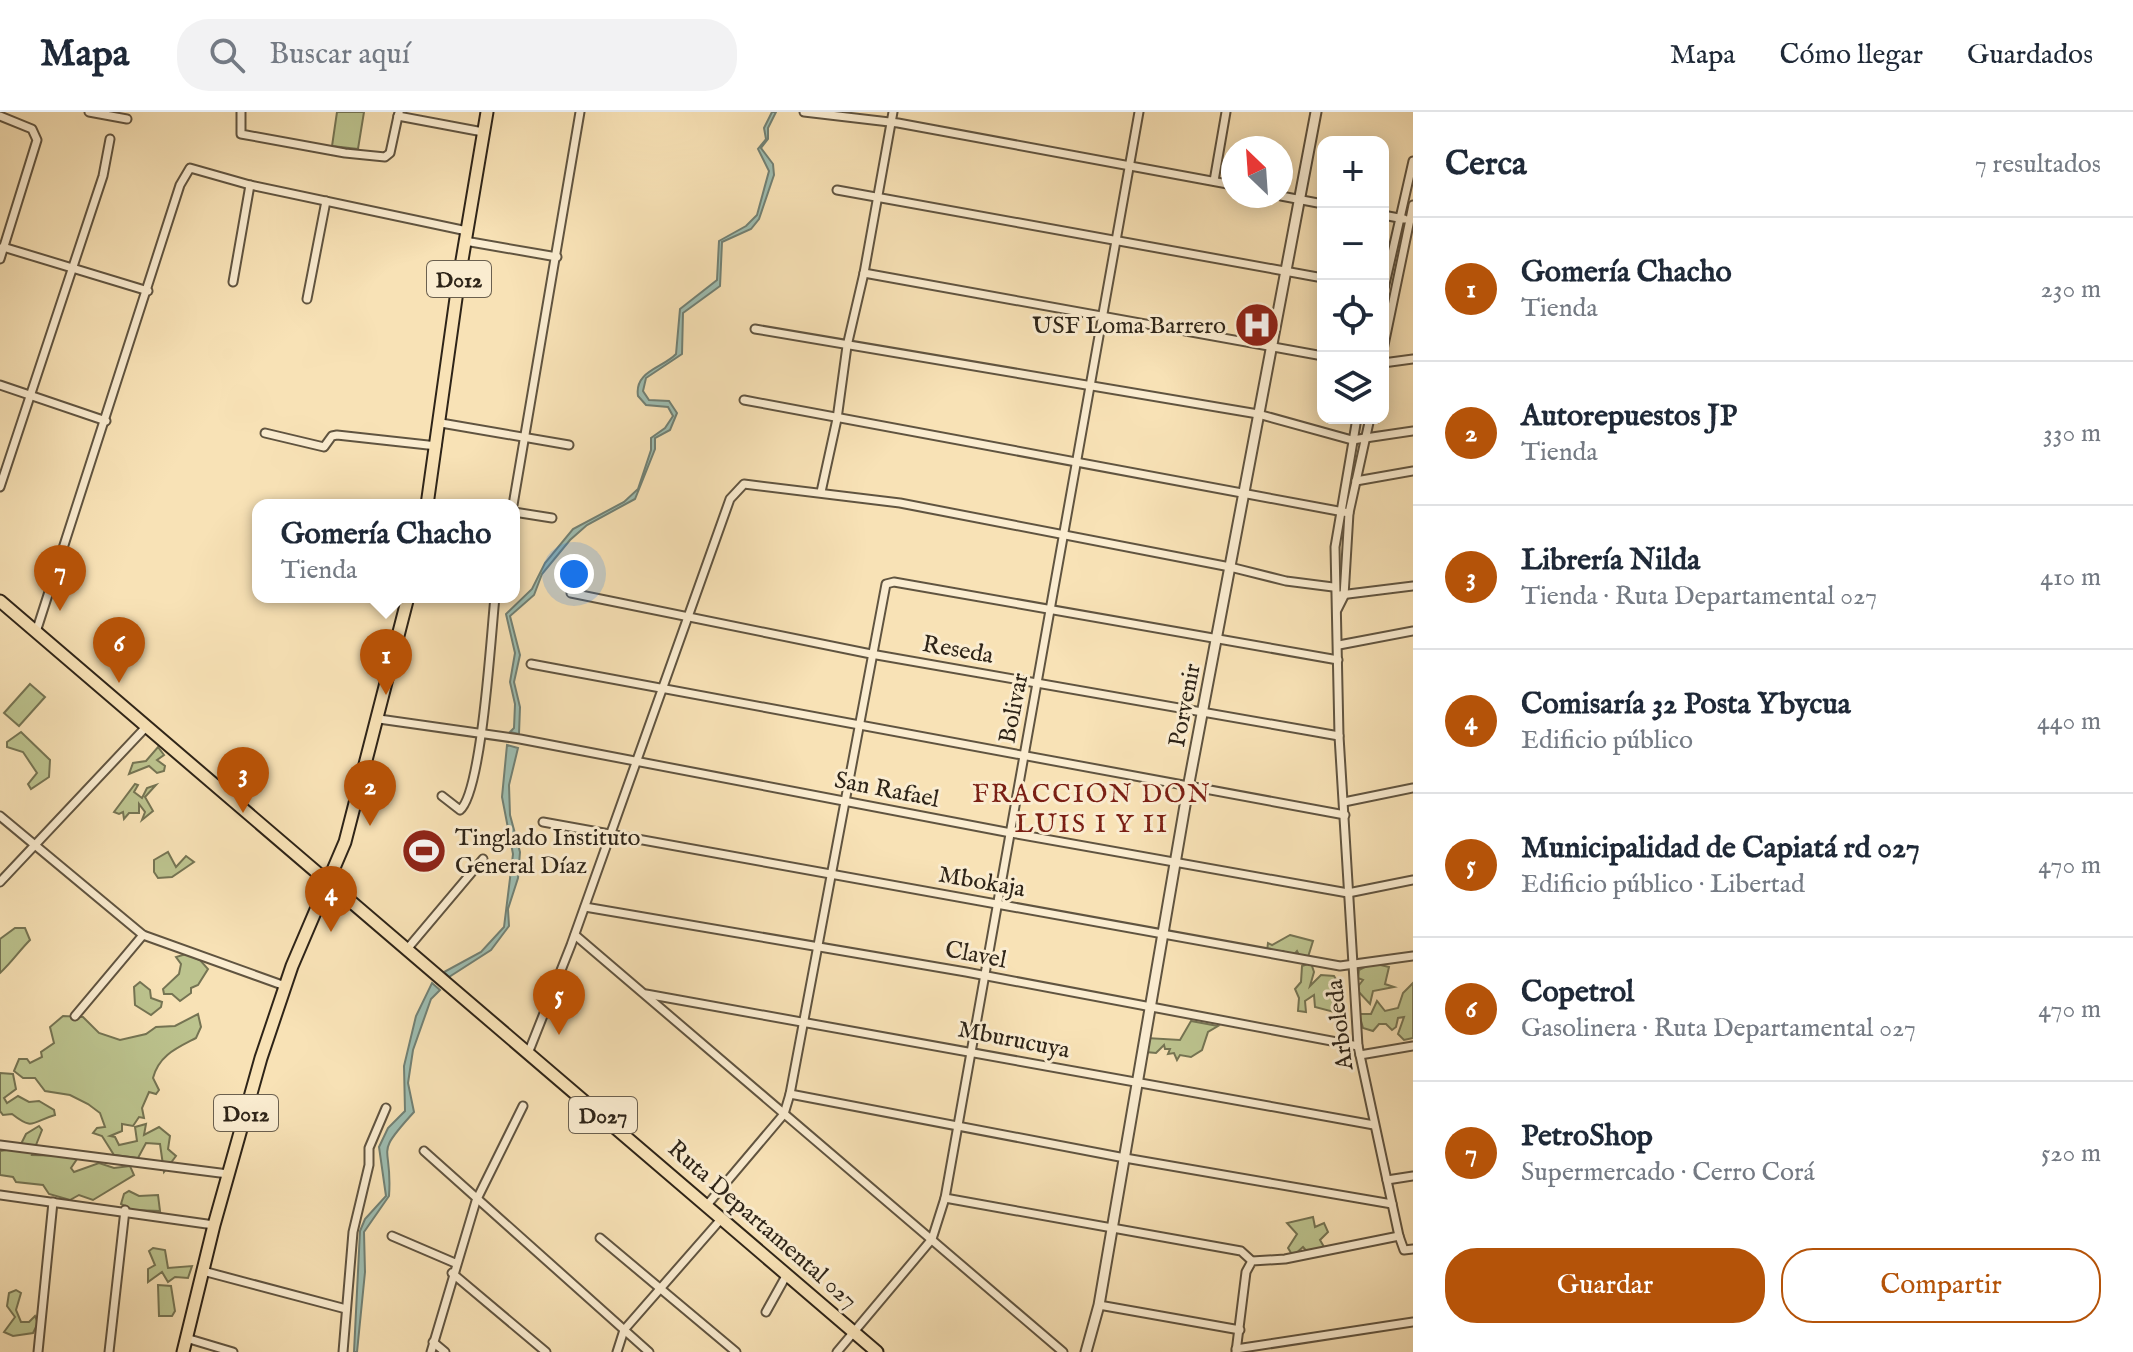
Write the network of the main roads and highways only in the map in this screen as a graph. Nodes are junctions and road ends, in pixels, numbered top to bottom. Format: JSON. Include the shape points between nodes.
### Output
{"nodes":[{"id":1,"x":487,"y":112,"type":"edge"},
{"id":2,"x":428,"y":499,"type":"edge"},
{"id":3,"x":0,"y":601,"type":"edge"},
{"id":4,"x":407,"y":603,"type":"edge"},
{"id":5,"x":328,"y":880,"type":"junction"},
{"id":6,"x":183,"y":1352,"type":"edge"},
{"id":7,"x":877,"y":1352,"type":"edge"}],
"edges":[{"from":1,"to":2,"type":"main road","number":"D012"},
{"from":3,"to":5,"type":"main road","name":"Ruta Departamental 027","number":"D027"},
{"from":4,"to":5,"type":"main road","number":"D012","via":[[345,842]]},
{"from":5,"to":6,"type":"main road","number":"D012","via":[[285,986],[228,1174]]},
{"from":5,"to":7,"type":"main road","name":"Ruta Departamental 027","number":"D027"}]}
